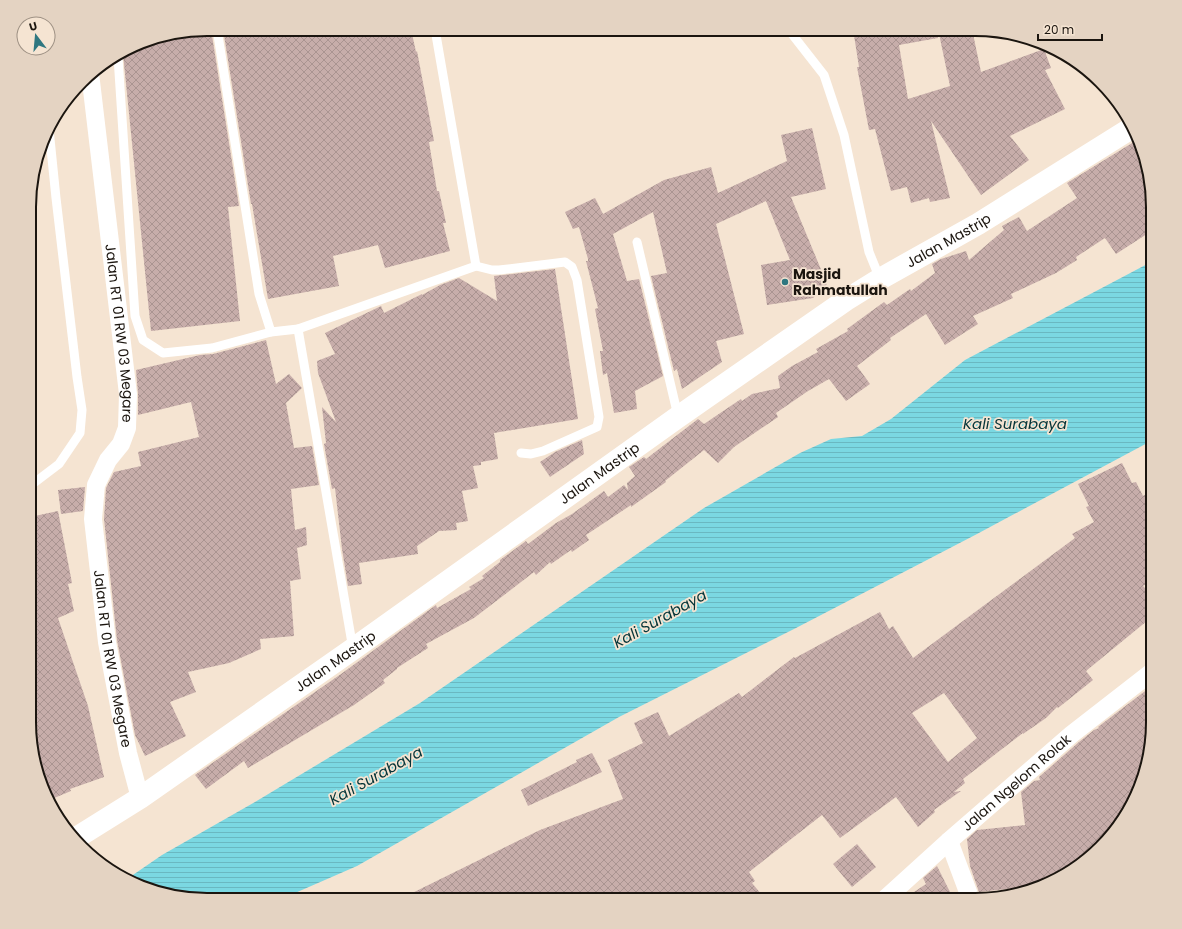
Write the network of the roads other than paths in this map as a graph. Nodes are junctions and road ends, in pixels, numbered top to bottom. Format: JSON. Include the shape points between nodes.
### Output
{"nodes":[{"id":1,"x":218,"y":36,"type":"edge"},
{"id":2,"x":437,"y":36,"type":"edge"},
{"id":3,"x":793,"y":36,"type":"edge"},
{"id":4,"x":118,"y":61,"type":"edge"},
{"id":5,"x":91,"y":82,"type":"edge"},
{"id":6,"x":1127,"y":130,"type":"edge"},
{"id":7,"x":50,"y":140,"type":"edge"},
{"id":8,"x":637,"y":242,"type":"dead end"},
{"id":9,"x":476,"y":266,"type":"junction"},
{"id":10,"x":880,"y":279,"type":"junction"},
{"id":11,"x":298,"y":329,"type":"junction"},
{"id":12,"x":271,"y":332,"type":"junction"},
{"id":13,"x":678,"y":417,"type":"junction"},
{"id":14,"x":521,"y":453,"type":"dead end"},
{"id":15,"x":36,"y":481,"type":"edge"},
{"id":16,"x":353,"y":649,"type":"junction"},
{"id":17,"x":1146,"y":676,"type":"edge"},
{"id":18,"x":140,"y":798,"type":"junction"},
{"id":19,"x":80,"y":836,"type":"edge"},
{"id":20,"x":949,"y":841,"type":"junction"},
{"id":21,"x":892,"y":893,"type":"edge"},
{"id":22,"x":968,"y":893,"type":"edge"}],
"edges":[{"from":1,"to":12,"type":"lane","via":[[259,294]]},
{"from":2,"to":9,"type":"lane"},
{"from":3,"to":10,"type":"lane","via":[[824,75],[844,135],[869,252]]},
{"from":4,"to":12,"type":"lane","via":[[134,316],[142,340],[163,353],[212,348]]},
{"from":5,"to":18,"type":"street","name":"Jalan RT 01 RW 03 Megare","via":[[128,394],[127,428],[121,444],[108,460],[96,485],[93,519],[107,642],[128,752]]},
{"from":6,"to":10,"type":"main road","name":"Jalan Mastrip","via":[[978,224]]},
{"from":7,"to":15,"type":"lane","via":[[82,410],[80,433],[59,464]]},
{"from":8,"to":13,"type":"lane"},
{"from":9,"to":11,"type":"lane"},
{"from":9,"to":14,"type":"lane","via":[[499,270],[565,262],[572,266],[576,276],[600,417],[597,427],[543,450],[531,454]]},
{"from":10,"to":13,"type":"main road","name":"Jalan Mastrip"},
{"from":11,"to":12,"type":"lane"},
{"from":11,"to":16,"type":"lane"},
{"from":13,"to":16,"type":"main road","name":"Jalan Mastrip"},
{"from":16,"to":18,"type":"main road","name":"Jalan Mastrip"},
{"from":17,"to":20,"type":"street","name":"Jalan Ngelom Rolak","via":[[1072,734]]},
{"from":18,"to":19,"type":"main road","name":"Jalan Mastrip"},
{"from":20,"to":21,"type":"street","name":"Jalan Ngelom Rolak"},
{"from":20,"to":22,"type":"street"}]}
